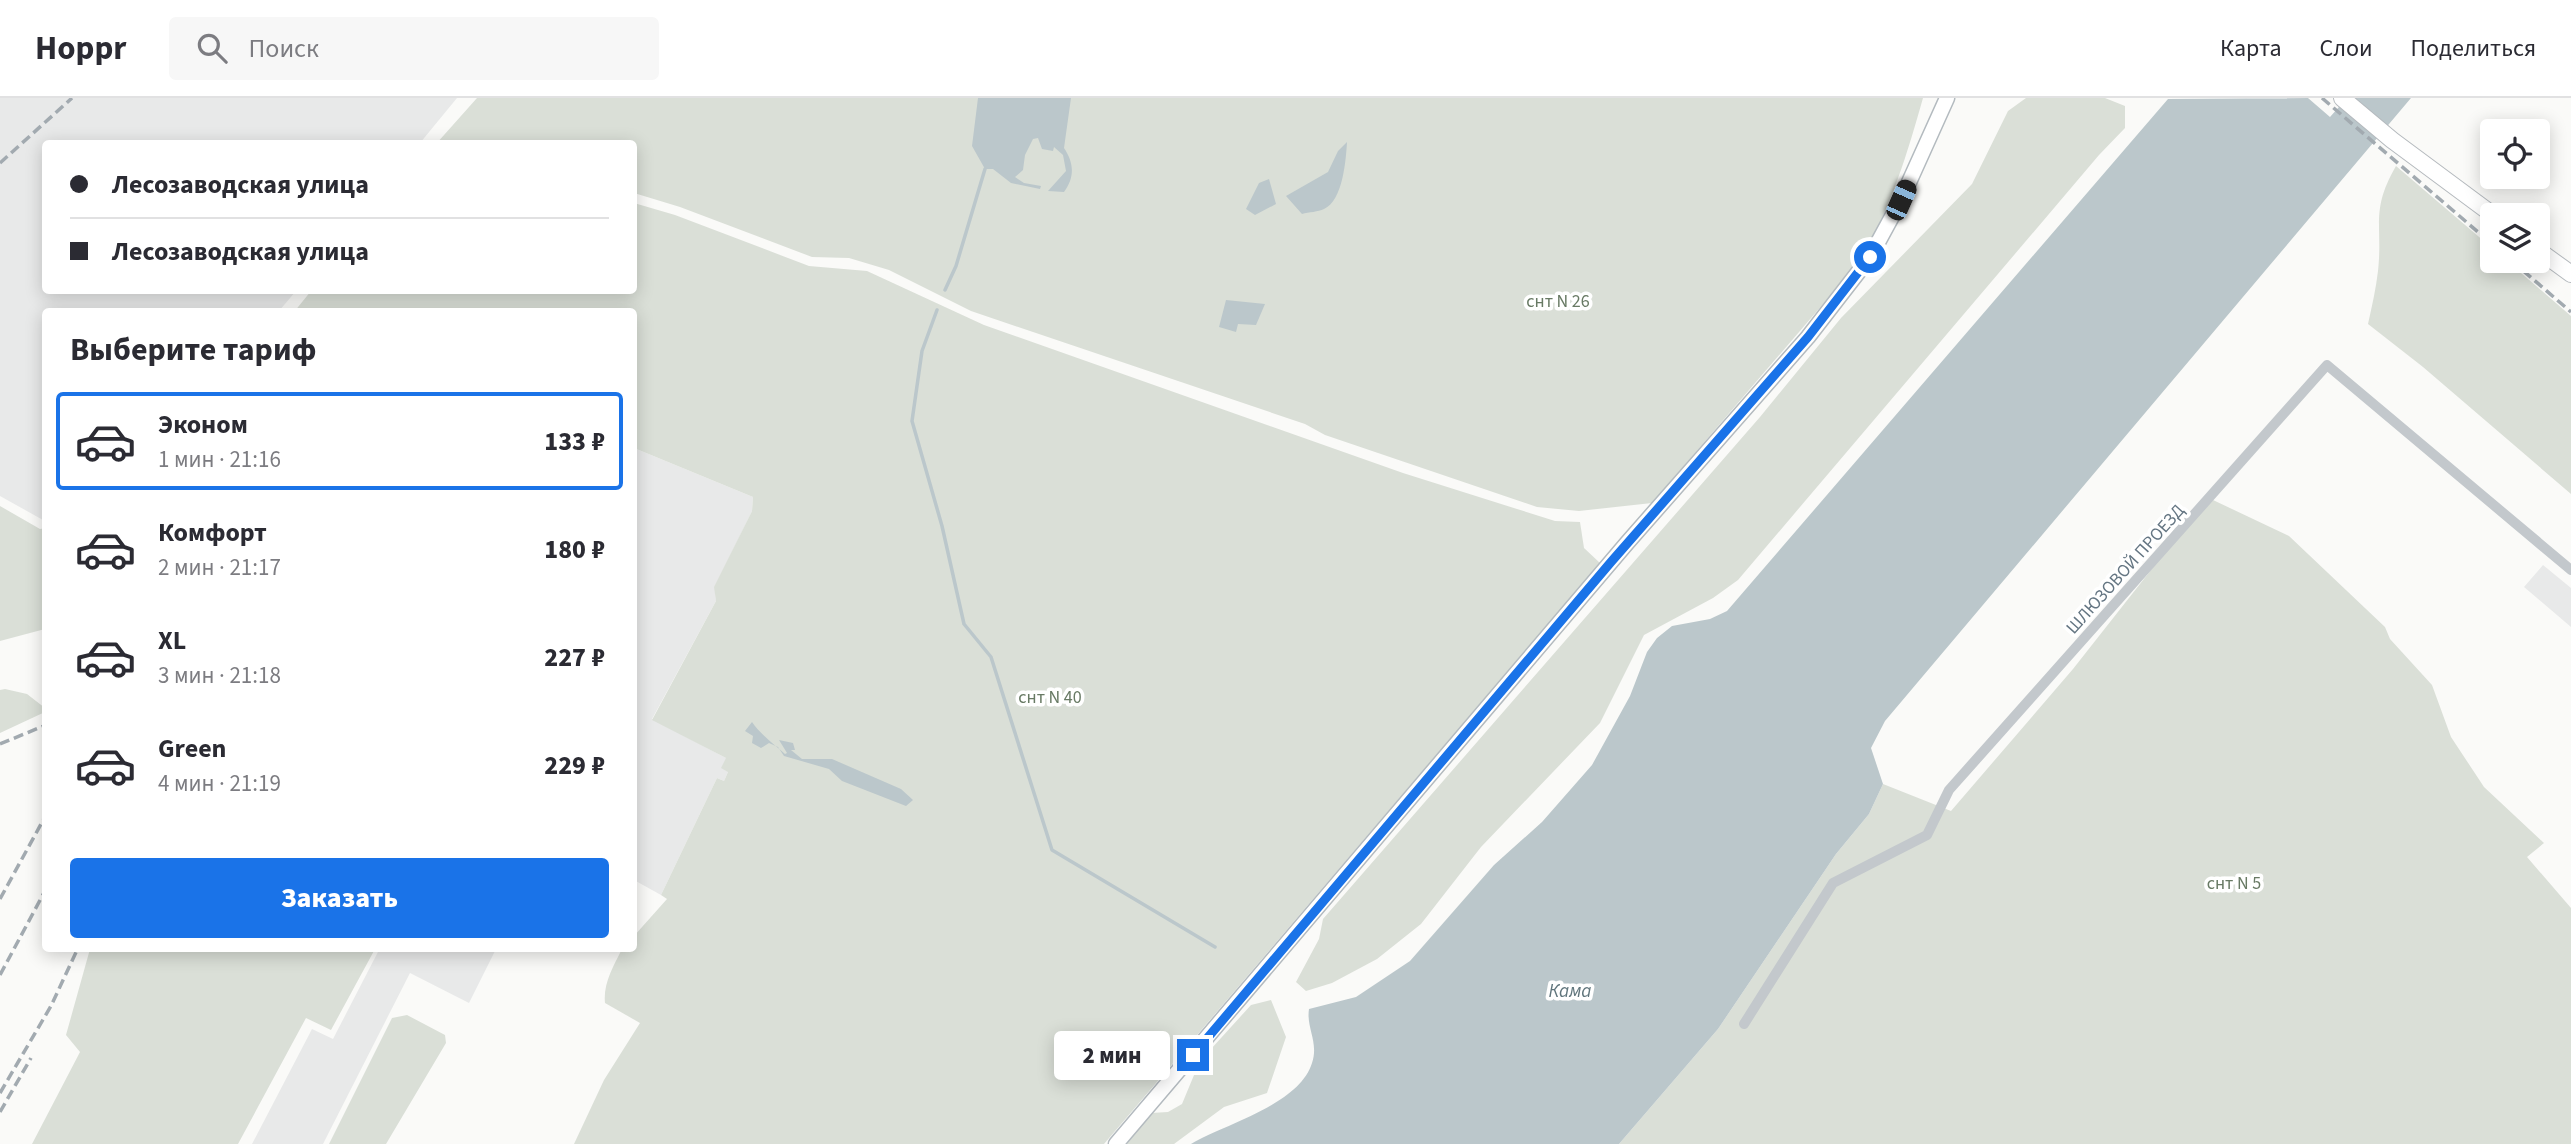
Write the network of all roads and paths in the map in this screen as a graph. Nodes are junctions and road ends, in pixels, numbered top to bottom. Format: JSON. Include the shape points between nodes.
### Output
{"nodes":[{"id":1,"x":1947,"y":98,"type":"edge"},
{"id":2,"x":2342,"y":98,"type":"edge"},
{"id":3,"x":2480,"y":205,"type":"edge"},
{"id":4,"x":2550,"y":259,"type":"edge"},
{"id":5,"x":2571,"y":274,"type":"edge"},
{"id":6,"x":2571,"y":570,"type":"edge"},
{"id":7,"x":1744,"y":1024,"type":"dead end"},
{"id":8,"x":1116,"y":1144,"type":"edge"}],
"edges":[{"from":1,"to":8,"type":"street","via":[[1870,257],[1808,337],[1618,553]]},
{"from":2,"to":3,"type":"main road"},
{"from":4,"to":5,"type":"main road"},
{"from":6,"to":7,"type":"street","name":"ШЛЮЗОВОЙ ПРОЕЗД","via":[[2327,365],[1949,790],[1927,835],[1833,883]]}]}
